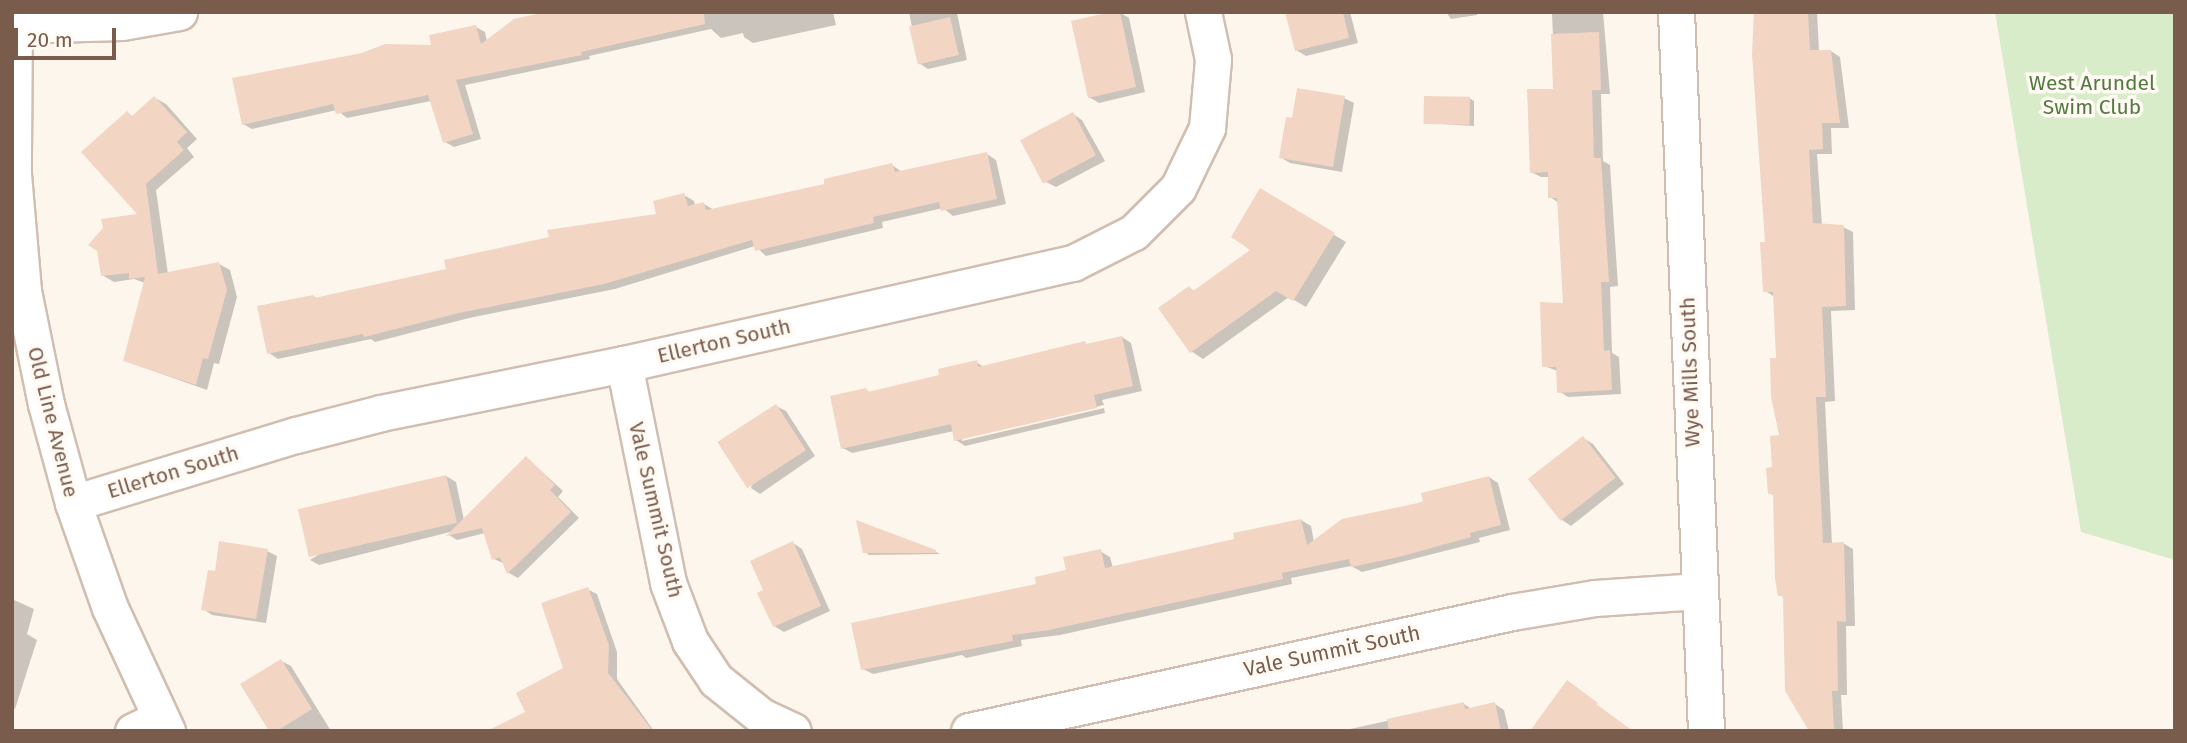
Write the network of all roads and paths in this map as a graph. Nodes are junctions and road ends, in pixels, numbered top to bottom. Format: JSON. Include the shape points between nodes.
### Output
{"nodes":[{"id":1,"x":179,"y":12,"type":"edge"},
{"id":2,"x":1203,"y":12,"type":"edge"},
{"id":3,"x":1676,"y":12,"type":"edge"},
{"id":4,"x":14,"y":19,"type":"edge"},
{"id":5,"x":624,"y":363,"type":"junction"},
{"id":6,"x":73,"y":503,"type":"junction"},
{"id":7,"x":1699,"y":591,"type":"junction"},
{"id":8,"x":153,"y":727,"type":"edge"},
{"id":9,"x":793,"y":731,"type":"edge"},
{"id":10,"x":969,"y":731,"type":"edge"},
{"id":11,"x":1706,"y":731,"type":"edge"}],
"edges":[{"from":1,"to":4,"type":"street","via":[[122,22]]},
{"from":2,"to":5,"type":"street","name":"Ellerton South","via":[[1213,59],[1207,128],[1178,188],[1134,232],[1073,263]]},
{"from":3,"to":7,"type":"street","name":"Wye Mills South"},
{"from":4,"to":6,"type":"street","name":"Old Line Avenue","via":[[13,174],[23,291],[46,404]]},
{"from":5,"to":6,"type":"street","name":"Ellerton South","via":[[296,435]]},
{"from":5,"to":9,"type":"street","name":"Vale Summit South","via":[[668,583],[690,640],[716,680],[761,716]]},
{"from":6,"to":8,"type":"street","name":"Old Line Avenue"},
{"from":7,"to":10,"type":"street","name":"Vale Summit South","via":[[1595,598],[1512,612]]},
{"from":7,"to":11,"type":"street","name":"Wye Mills South"}]}
